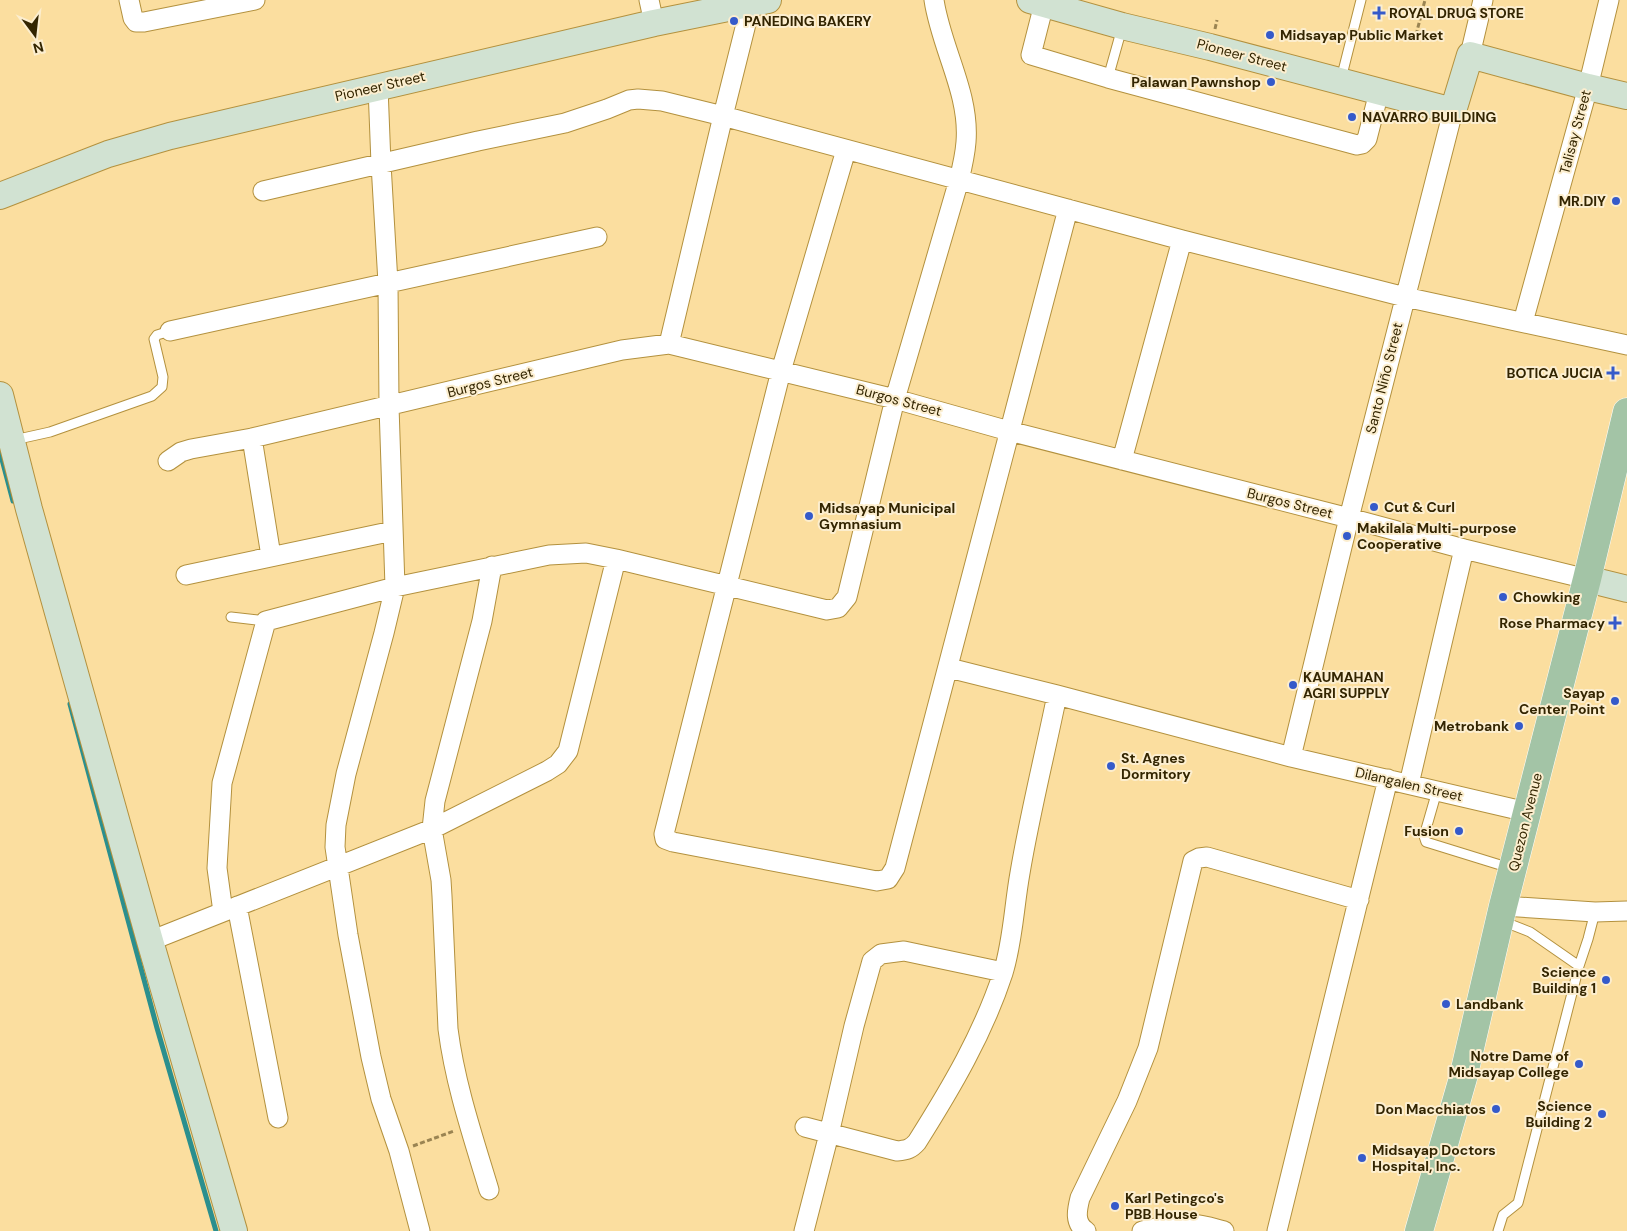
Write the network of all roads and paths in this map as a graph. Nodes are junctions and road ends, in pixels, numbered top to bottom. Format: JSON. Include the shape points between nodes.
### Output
{"nodes":[{"id":1,"x":129,"y":0,"type":"edge"},
{"id":2,"x":255,"y":0,"type":"edge"},
{"id":3,"x":934,"y":0,"type":"edge"},
{"id":4,"x":1362,"y":0,"type":"edge"},
{"id":5,"x":1425,"y":0,"type":"edge"},
{"id":6,"x":1483,"y":0,"type":"edge"},
{"id":7,"x":1609,"y":0,"type":"edge"},
{"id":8,"x":759,"y":2,"type":"edge"},
{"id":9,"x":1037,"y":2,"type":"edge"},
{"id":10,"x":652,"y":12,"type":"edge"},
{"id":11,"x":1122,"y":26,"type":"junction"},
{"id":12,"x":1416,"y":35,"type":"dead end"},
{"id":13,"x":1470,"y":55,"type":"junction"},
{"id":14,"x":1108,"y":78,"type":"junction"},
{"id":15,"x":1340,"y":81,"type":"junction"},
{"id":16,"x":378,"y":87,"type":"junction"},
{"id":17,"x":1588,"y":87,"type":"junction"},
{"id":18,"x":1379,"y":92,"type":"junction"},
{"id":19,"x":1627,"y":96,"type":"edge"},
{"id":20,"x":1453,"y":112,"type":"junction"},
{"id":21,"x":722,"y":116,"type":"junction"},
{"id":22,"x":846,"y":150,"type":"junction"},
{"id":23,"x":381,"y":164,"type":"junction"},
{"id":24,"x":959,"y":180,"type":"junction"},
{"id":25,"x":263,"y":191,"type":"dead end"},
{"id":26,"x":0,"y":196,"type":"edge"},
{"id":27,"x":1068,"y":209,"type":"junction"},
{"id":28,"x":597,"y":237,"type":"dead end"},
{"id":29,"x":1182,"y":240,"type":"junction"},
{"id":30,"x":388,"y":283,"type":"junction"},
{"id":31,"x":1405,"y":297,"type":"junction"},
{"id":32,"x":1523,"y":322,"type":"junction"},
{"id":33,"x":170,"y":331,"type":"joint"},
{"id":34,"x":669,"y":344,"type":"junction"},
{"id":35,"x":1627,"y":345,"type":"edge"},
{"id":36,"x":781,"y":371,"type":"junction"},
{"id":37,"x":0,"y":395,"type":"edge"},
{"id":38,"x":895,"y":399,"type":"junction"},
{"id":39,"x":389,"y":406,"type":"junction"},
{"id":40,"x":1627,"y":412,"type":"edge"},
{"id":41,"x":1009,"y":431,"type":"junction"},
{"id":42,"x":252,"y":438,"type":"junction"},
{"id":43,"x":13,"y":441,"type":"junction"},
{"id":44,"x":1122,"y":460,"type":"junction"},
{"id":45,"x":168,"y":462,"type":"dead end"},
{"id":46,"x":1349,"y":518,"type":"junction"},
{"id":47,"x":393,"y":531,"type":"junction"},
{"id":48,"x":1464,"y":549,"type":"junction"},
{"id":49,"x":271,"y":556,"type":"junction"},
{"id":50,"x":616,"y":559,"type":"junction"},
{"id":51,"x":492,"y":566,"type":"junction"},
{"id":52,"x":186,"y":575,"type":"dead end"},
{"id":53,"x":1587,"y":579,"type":"junction"},
{"id":54,"x":727,"y":585,"type":"junction"},
{"id":55,"x":395,"y":587,"type":"junction"},
{"id":56,"x":1627,"y":590,"type":"edge"},
{"id":57,"x":232,"y":617,"type":"dead end"},
{"id":58,"x":266,"y":621,"type":"junction"},
{"id":59,"x":949,"y":668,"type":"junction"},
{"id":60,"x":1057,"y":695,"type":"junction"},
{"id":61,"x":1291,"y":756,"type":"junction"},
{"id":62,"x":1388,"y":778,"type":"junction"},
{"id":63,"x":1409,"y":784,"type":"junction"},
{"id":64,"x":1438,"y":791,"type":"junction"},
{"id":65,"x":1527,"y":812,"type":"junction"},
{"id":66,"x":432,"y":828,"type":"junction"},
{"id":67,"x":337,"y":867,"type":"junction"},
{"id":68,"x":1513,"y":869,"type":"junction"},
{"id":69,"x":1359,"y":900,"type":"junction"},
{"id":70,"x":230,"y":909,"type":"junction"},
{"id":71,"x":1627,"y":911,"type":"edge"},
{"id":72,"x":1595,"y":912,"type":"junction"},
{"id":73,"x":1501,"y":913,"type":"junction"},
{"id":74,"x":150,"y":941,"type":"junction"},
{"id":75,"x":1579,"y":966,"type":"junction"},
{"id":76,"x":1003,"y":972,"type":"junction"},
{"id":77,"x":278,"y":1118,"type":"dead end"},
{"id":78,"x":470,"y":1126,"type":"junction"},
{"id":79,"x":805,"y":1127,"type":"dead end"},
{"id":80,"x":829,"y":1134,"type":"junction"},
{"id":81,"x":399,"y":1151,"type":"junction"},
{"id":82,"x":488,"y":1190,"type":"dead end"},
{"id":83,"x":234,"y":1231,"type":"edge"},
{"id":84,"x":420,"y":1231,"type":"edge"},
{"id":85,"x":804,"y":1231,"type":"edge"},
{"id":86,"x":1086,"y":1231,"type":"edge"},
{"id":87,"x":1142,"y":1231,"type":"edge"},
{"id":88,"x":1224,"y":1231,"type":"edge"},
{"id":89,"x":1277,"y":1231,"type":"edge"},
{"id":90,"x":1419,"y":1231,"type":"edge"},
{"id":91,"x":1498,"y":1231,"type":"edge"}],
"edges":[{"from":1,"to":2,"type":"street","via":[[133,18],[136,22],[144,22]]},
{"from":3,"to":24,"type":"street","via":[[966,121]]},
{"from":4,"to":15,"type":"lane"},
{"from":5,"to":12,"type":"path"},
{"from":6,"to":13,"type":"street","name":"Santo Niño Street"},
{"from":7,"to":17,"type":"street","name":"Talisay Street"},
{"from":8,"to":10,"type":"main road","name":"Pioneer Street"},
{"from":8,"to":21,"type":"street"},
{"from":9,"to":11,"type":"main road","name":"Pioneer Street","via":[[1086,11]]},
{"from":9,"to":14,"type":"street","via":[[1031,55]]},
{"from":10,"to":16,"type":"main road","name":"Pioneer Street"},
{"from":11,"to":14,"type":"lane"},
{"from":11,"to":15,"type":"main road","name":"Pioneer Street"},
{"from":13,"to":17,"type":"main road"},
{"from":13,"to":20,"type":"main road","name":"Santo Niño Street"},
{"from":14,"to":18,"type":"street","via":[[1357,145],[1367,139]]},
{"from":15,"to":18,"type":"main road","name":"Pioneer Street"},
{"from":16,"to":23,"type":"street"},
{"from":16,"to":26,"type":"main road","name":"Pioneer Street","via":[[170,136],[108,154]]},
{"from":17,"to":19,"type":"main road"},
{"from":17,"to":32,"type":"street","name":"Talisay Street"},
{"from":18,"to":20,"type":"main road","name":"Pioneer Street"},
{"from":20,"to":31,"type":"street","name":"Santo Niño Street"},
{"from":21,"to":22,"type":"street"},
{"from":21,"to":23,"type":"street","via":[[662,101],[638,99],[565,123]]},
{"from":21,"to":34,"type":"street"},
{"from":22,"to":24,"type":"street"},
{"from":22,"to":36,"type":"street"},
{"from":23,"to":25,"type":"street"},
{"from":23,"to":30,"type":"street"},
{"from":24,"to":27,"type":"street"},
{"from":24,"to":38,"type":"street"},
{"from":27,"to":29,"type":"street"},
{"from":27,"to":41,"type":"street"},
{"from":28,"to":30,"type":"street"},
{"from":29,"to":31,"type":"street"},
{"from":29,"to":44,"type":"street"},
{"from":30,"to":33,"type":"street"},
{"from":30,"to":39,"type":"street"},
{"from":31,"to":32,"type":"street"},
{"from":31,"to":46,"type":"street","name":"Santo Niño Street"},
{"from":32,"to":35,"type":"street"},
{"from":33,"to":43,"type":"lane","via":[[156,335],[154,339],[163,378],[162,388],[152,396],[50,432]]},
{"from":34,"to":36,"type":"street","name":"Burgos Street"},
{"from":34,"to":39,"type":"street","name":"Burgos Street","via":[[622,350]]},
{"from":36,"to":38,"type":"street","name":"Burgos Street"},
{"from":36,"to":54,"type":"street"},
{"from":37,"to":43,"type":"main road"},
{"from":38,"to":41,"type":"street","name":"Burgos Street"},
{"from":38,"to":54,"type":"street","via":[[847,597],[838,608],[827,610]]},
{"from":39,"to":42,"type":"street","name":"Burgos Street"},
{"from":39,"to":47,"type":"street"},
{"from":40,"to":53,"type":"main road","name":"Quezon Avenue"},
{"from":41,"to":44,"type":"street","name":"Burgos Street"},
{"from":41,"to":59,"type":"street"},
{"from":42,"to":45,"type":"street","name":"Burgos Street","via":[[191,449]]},
{"from":42,"to":49,"type":"street"},
{"from":43,"to":74,"type":"main road"},
{"from":44,"to":46,"type":"street","name":"Burgos Street"},
{"from":46,"to":48,"type":"street","name":"Burgos Street"},
{"from":46,"to":61,"type":"street","name":"Santo Niño Street"},
{"from":47,"to":49,"type":"street"},
{"from":47,"to":55,"type":"street"},
{"from":48,"to":53,"type":"street","name":"Burgos Street"},
{"from":48,"to":63,"type":"street"},
{"from":49,"to":52,"type":"street"},
{"from":50,"to":51,"type":"street","via":[[570,553]]},
{"from":50,"to":54,"type":"street"},
{"from":50,"to":66,"type":"street","via":[[568,751],[558,764],[547,771]]},
{"from":51,"to":55,"type":"street"},
{"from":51,"to":66,"type":"street","via":[[482,621],[435,801]]},
{"from":53,"to":56,"type":"main road","name":"Burgos Street"},
{"from":53,"to":65,"type":"main road","name":"Quezon Avenue"},
{"from":54,"to":59,"type":"street","via":[[664,834],[665,839],[673,842],[877,881],[888,878],[896,868]]},
{"from":55,"to":58,"type":"street"},
{"from":55,"to":67,"type":"street","via":[[346,774],[335,839]]},
{"from":57,"to":58,"type":"lane"},
{"from":58,"to":70,"type":"street","via":[[222,783],[217,868]]},
{"from":59,"to":60,"type":"street","name":"Dilangalen Street"},
{"from":60,"to":61,"type":"street","name":"Dilangalen Street"},
{"from":60,"to":76,"type":"street"},
{"from":61,"to":62,"type":"street","name":"Dilangalen Street"},
{"from":62,"to":63,"type":"street","name":"Dilangalen Street"},
{"from":62,"to":69,"type":"street"},
{"from":63,"to":64,"type":"street","name":"Dilangalen Street"},
{"from":64,"to":65,"type":"street","name":"Dilangalen Street"},
{"from":64,"to":68,"type":"lane","via":[[1424,836],[1426,842]]},
{"from":65,"to":68,"type":"main road","name":"Quezon Avenue"},
{"from":66,"to":67,"type":"street"},
{"from":66,"to":78,"type":"street","via":[[442,896],[448,1029]]},
{"from":67,"to":70,"type":"street"},
{"from":67,"to":81,"type":"street","via":[[371,1057]]},
{"from":68,"to":73,"type":"main road","name":"Quezon Avenue"},
{"from":69,"to":86,"type":"street","via":[[1207,857],[1193,861],[1148,1048],[1127,1101],[1080,1198],[1078,1222]]},
{"from":69,"to":89,"type":"street"},
{"from":70,"to":74,"type":"street"},
{"from":70,"to":77,"type":"street"},
{"from":71,"to":72,"type":"street"},
{"from":72,"to":73,"type":"street"},
{"from":72,"to":75,"type":"lane"},
{"from":73,"to":75,"type":"lane"},
{"from":73,"to":90,"type":"main road","name":"Quezon Avenue","via":[[1462,1078]]},
{"from":74,"to":83,"type":"main road"},
{"from":75,"to":91,"type":"lane","via":[[1518,1203],[1503,1215]]},
{"from":76,"to":80,"type":"street","via":[[988,1014],[948,1092],[911,1149],[897,1151]]},
{"from":76,"to":80,"type":"street","via":[[904,951],[881,954],[872,961]]},
{"from":78,"to":81,"type":"path"},
{"from":78,"to":82,"type":"street"},
{"from":79,"to":80,"type":"street"},
{"from":80,"to":85,"type":"street"},
{"from":81,"to":84,"type":"street"},
{"from":87,"to":88,"type":"street","via":[[1188,1223]]}]}
